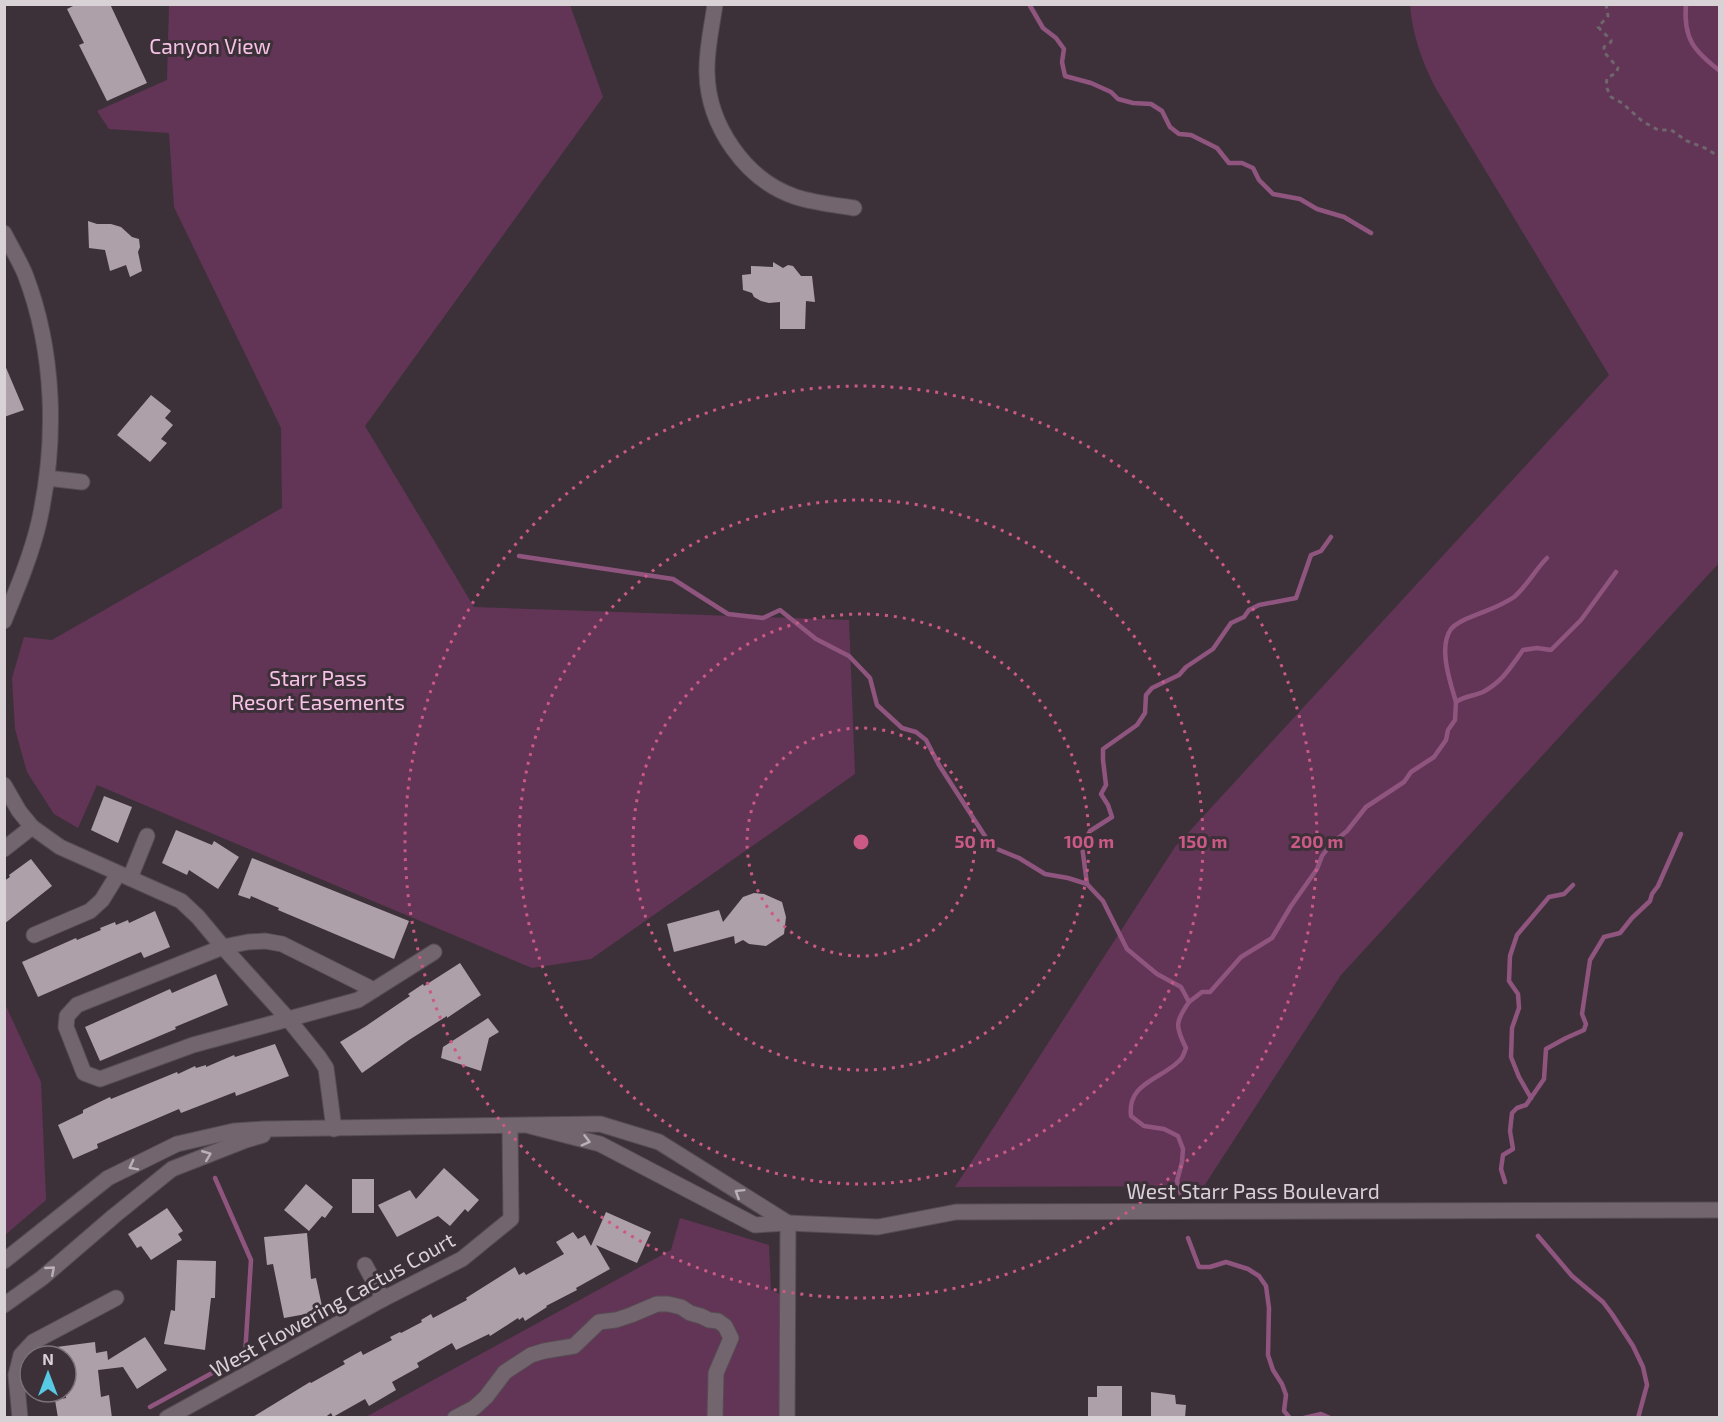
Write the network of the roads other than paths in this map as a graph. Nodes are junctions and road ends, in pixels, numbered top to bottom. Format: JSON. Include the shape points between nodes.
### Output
{"nodes":[{"id":1,"x":715,"y":4,"type":"edge"},
{"id":2,"x":854,"y":208,"type":"dead end"},
{"id":3,"x":4,"y":233,"type":"edge"},
{"id":4,"x":48,"y":478,"type":"junction"},
{"id":5,"x":82,"y":482,"type":"dead end"},
{"id":6,"x":4,"y":621,"type":"edge"},
{"id":7,"x":4,"y":785,"type":"edge"},
{"id":8,"x":32,"y":827,"type":"junction"},
{"id":9,"x":147,"y":836,"type":"dead end"},
{"id":10,"x":4,"y":849,"type":"edge"},
{"id":11,"x":124,"y":876,"type":"junction"},
{"id":12,"x":33,"y":935,"type":"dead end"},
{"id":13,"x":223,"y":947,"type":"junction"},
{"id":14,"x":434,"y":952,"type":"dead end"},
{"id":15,"x":375,"y":990,"type":"junction"},
{"id":16,"x":289,"y":1020,"type":"junction"},
{"id":17,"x":510,"y":1126,"type":"junction"},
{"id":18,"x":530,"y":1126,"type":"junction"},
{"id":19,"x":289,"y":1129,"type":"junction"},
{"id":20,"x":334,"y":1129,"type":"junction"},
{"id":21,"x":1719,"y":1210,"type":"edge"},
{"id":22,"x":788,"y":1223,"type":"junction"},
{"id":23,"x":4,"y":1261,"type":"edge"},
{"id":24,"x":365,"y":1265,"type":"dead end"},
{"id":25,"x":116,"y":1298,"type":"dead end"},
{"id":26,"x":383,"y":1299,"type":"junction"},
{"id":27,"x":4,"y":1305,"type":"edge"},
{"id":28,"x":20,"y":1418,"type":"edge"},
{"id":29,"x":167,"y":1418,"type":"edge"},
{"id":30,"x":455,"y":1418,"type":"edge"},
{"id":31,"x":715,"y":1418,"type":"edge"},
{"id":32,"x":788,"y":1418,"type":"edge"}],
"edges":[{"from":1,"to":2,"type":"street","via":[[707,73],[709,94],[713,112],[730,146],[775,187],[815,202]]},
{"from":3,"to":4,"type":"street","via":[[24,274],[42,333],[50,406]]},
{"from":4,"to":5,"type":"street"},
{"from":4,"to":6,"type":"street","via":[[28,560]]},
{"from":7,"to":8,"type":"street"},
{"from":8,"to":10,"type":"street"},
{"from":8,"to":11,"type":"street","via":[[60,847]]},
{"from":9,"to":11,"type":"street"},
{"from":11,"to":12,"type":"street","via":[[90,910]]},
{"from":11,"to":13,"type":"street","via":[[181,901]]},
{"from":13,"to":15,"type":"street","via":[[256,941],[282,944]]},
{"from":13,"to":16,"type":"street"},
{"from":13,"to":16,"type":"street","via":[[77,1005],[68,1016],[66,1027],[84,1073],[100,1080],[193,1045]]},
{"from":14,"to":15,"type":"street"},
{"from":15,"to":16,"type":"street","via":[[358,1000]]},
{"from":16,"to":20,"type":"street","via":[[326,1068]]},
{"from":17,"to":18,"type":"street","name":"West Starr Pass Boulevard"},
{"from":17,"to":20,"type":"street","name":"West Starr Pass Boulevard"},
{"from":17,"to":26,"type":"street","name":"West Flowering Cactus Court","via":[[511,1219],[462,1259]]},
{"from":18,"to":22,"type":"street","name":"West Starr Pass Boulevard","one_way":true,"via":[[600,1144],[755,1225]]},
{"from":22,"to":18,"type":"street","name":"West Starr Pass Boulevard","one_way":true,"via":[[659,1142],[600,1124]]},
{"from":19,"to":20,"type":"street","name":"West Starr Pass Boulevard"},
{"from":19,"to":23,"type":"street","name":"West Starr Pass Boulevard","one_way":true,"via":[[234,1131],[177,1144],[108,1178]]},
{"from":27,"to":19,"type":"street","name":"West Starr Pass Boulevard","one_way":true,"via":[[172,1169],[246,1140]]},
{"from":21,"to":22,"type":"street","name":"West Starr Pass Boulevard","via":[[956,1212],[878,1227]]},
{"from":22,"to":32,"type":"street"},
{"from":24,"to":26,"type":"street"},
{"from":25,"to":28,"type":"street","via":[[33,1342],[21,1355],[16,1375]]},
{"from":26,"to":29,"type":"street","name":"West Flowering Cactus Court"},
{"from":30,"to":31,"type":"street","via":[[474,1408],[505,1372],[531,1355],[574,1346],[599,1322],[657,1304],[681,1307],[718,1322],[729,1332],[731,1338],[716,1373]]}]}
